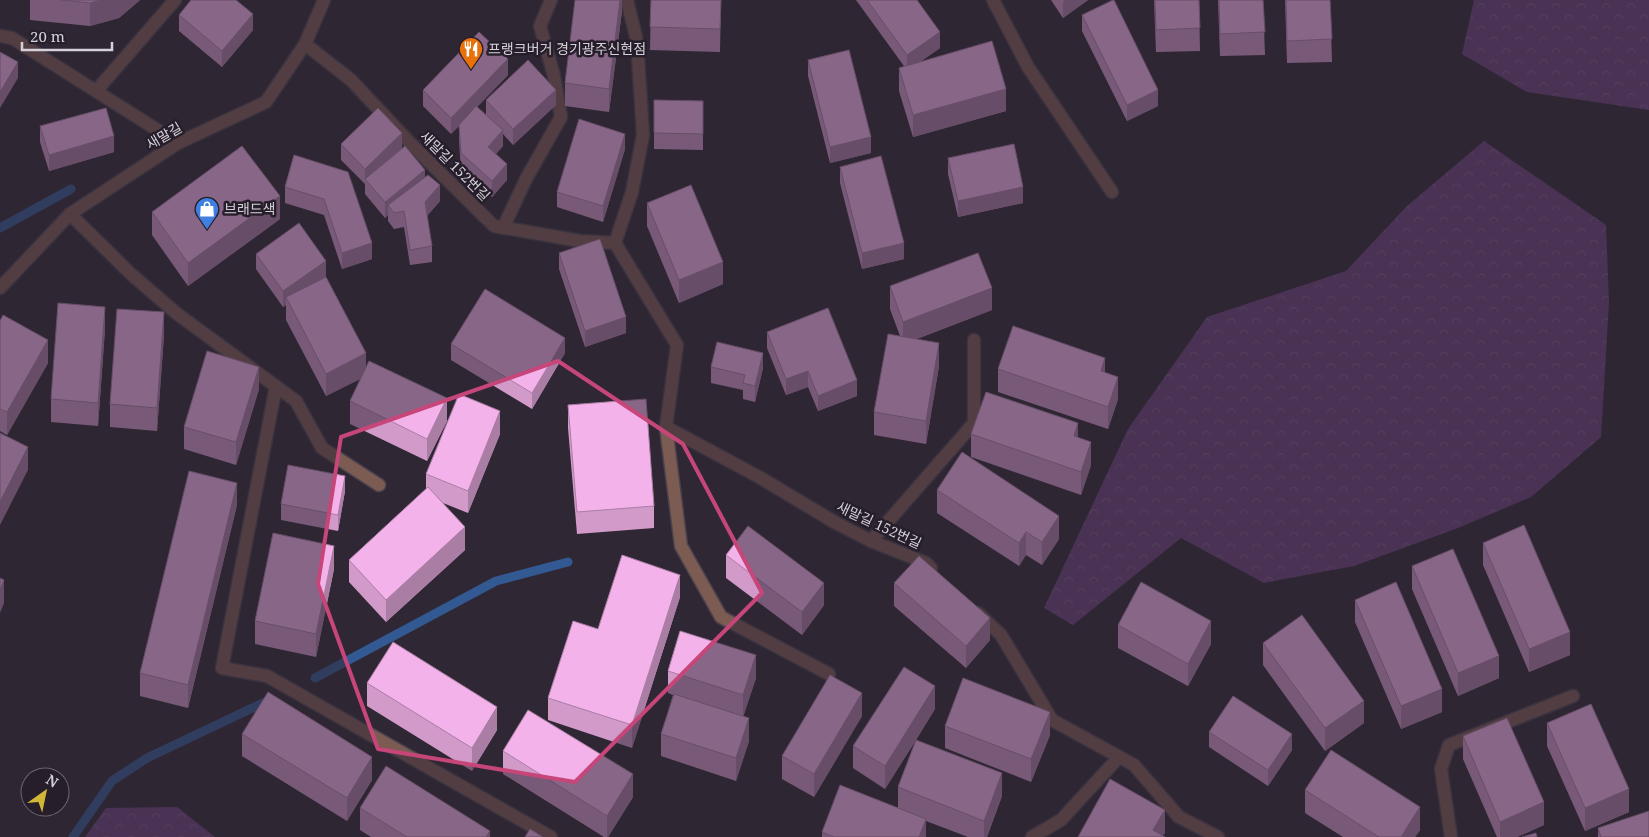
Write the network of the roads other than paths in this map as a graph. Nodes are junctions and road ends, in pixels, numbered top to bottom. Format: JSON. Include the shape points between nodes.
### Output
{"nodes":[{"id":1,"x":175,"y":0,"type":"edge"},
{"id":2,"x":324,"y":0,"type":"edge"},
{"id":3,"x":551,"y":0,"type":"edge"},
{"id":4,"x":627,"y":0,"type":"edge"},
{"id":5,"x":993,"y":0,"type":"edge"},
{"id":6,"x":0,"y":36,"type":"edge"},
{"id":7,"x":305,"y":44,"type":"junction"},
{"id":8,"x":96,"y":91,"type":"junction"},
{"id":9,"x":178,"y":143,"type":"junction"},
{"id":10,"x":1112,"y":192,"type":"dead end"},
{"id":11,"x":70,"y":214,"type":"junction"},
{"id":12,"x":503,"y":228,"type":"junction"},
{"id":13,"x":615,"y":242,"type":"junction"},
{"id":14,"x":0,"y":288,"type":"edge"},
{"id":15,"x":974,"y":340,"type":"dead end"},
{"id":16,"x":276,"y":386,"type":"junction"},
{"id":17,"x":666,"y":427,"type":"junction"},
{"id":18,"x":379,"y":485,"type":"dead end"},
{"id":19,"x":871,"y":541,"type":"junction"},
{"id":20,"x":940,"y":576,"type":"edge"},
{"id":21,"x":967,"y":602,"type":"edge"},
{"id":22,"x":829,"y":674,"type":"edge"},
{"id":23,"x":1572,"y":696,"type":"dead end"},
{"id":24,"x":1119,"y":757,"type":"junction"},
{"id":25,"x":550,"y":837,"type":"edge"},
{"id":26,"x":1032,"y":837,"type":"edge"},
{"id":27,"x":1218,"y":837,"type":"edge"},
{"id":28,"x":1451,"y":837,"type":"edge"}],
"edges":[{"from":1,"to":8,"type":"street"},
{"from":2,"to":7,"type":"street","name":"새말길"},
{"from":3,"to":12,"type":"street","via":[[540,26],[561,117]]},
{"from":4,"to":13,"type":"street","via":[[636,42],[643,135],[632,192]]},
{"from":5,"to":10,"type":"street","via":[[1028,67]]},
{"from":6,"to":8,"type":"street","via":[[12,38]]},
{"from":7,"to":9,"type":"street","name":"새말길","via":[[266,102]]},
{"from":7,"to":12,"type":"street","name":"새말길 152번길","via":[[350,80],[494,226]]},
{"from":8,"to":9,"type":"street"},
{"from":9,"to":11,"type":"street","name":"새말길"},
{"from":11,"to":14,"type":"street","name":"새말길"},
{"from":11,"to":16,"type":"street","via":[[176,313]]},
{"from":12,"to":13,"type":"street","name":"새말길 152번길","via":[[580,241]]},
{"from":13,"to":17,"type":"street","via":[[677,345]]},
{"from":15,"to":19,"type":"street","via":[[974,423]]},
{"from":16,"to":18,"type":"street","via":[[296,401],[322,448]]},
{"from":16,"to":25,"type":"street","via":[[222,668],[267,676]]},
{"from":17,"to":19,"type":"street","name":"새말길 152번길"},
{"from":17,"to":22,"type":"street","via":[[681,546],[721,617]]},
{"from":19,"to":20,"type":"street","name":"새말길 152번길","via":[[926,563]]},
{"from":21,"to":24,"type":"street","via":[[1002,635],[1052,720]]},
{"from":23,"to":28,"type":"street","via":[[1450,745],[1441,769]]},
{"from":24,"to":26,"type":"street","via":[[1061,820]]},
{"from":24,"to":27,"type":"street","via":[[1134,764],[1179,817]]}]}
